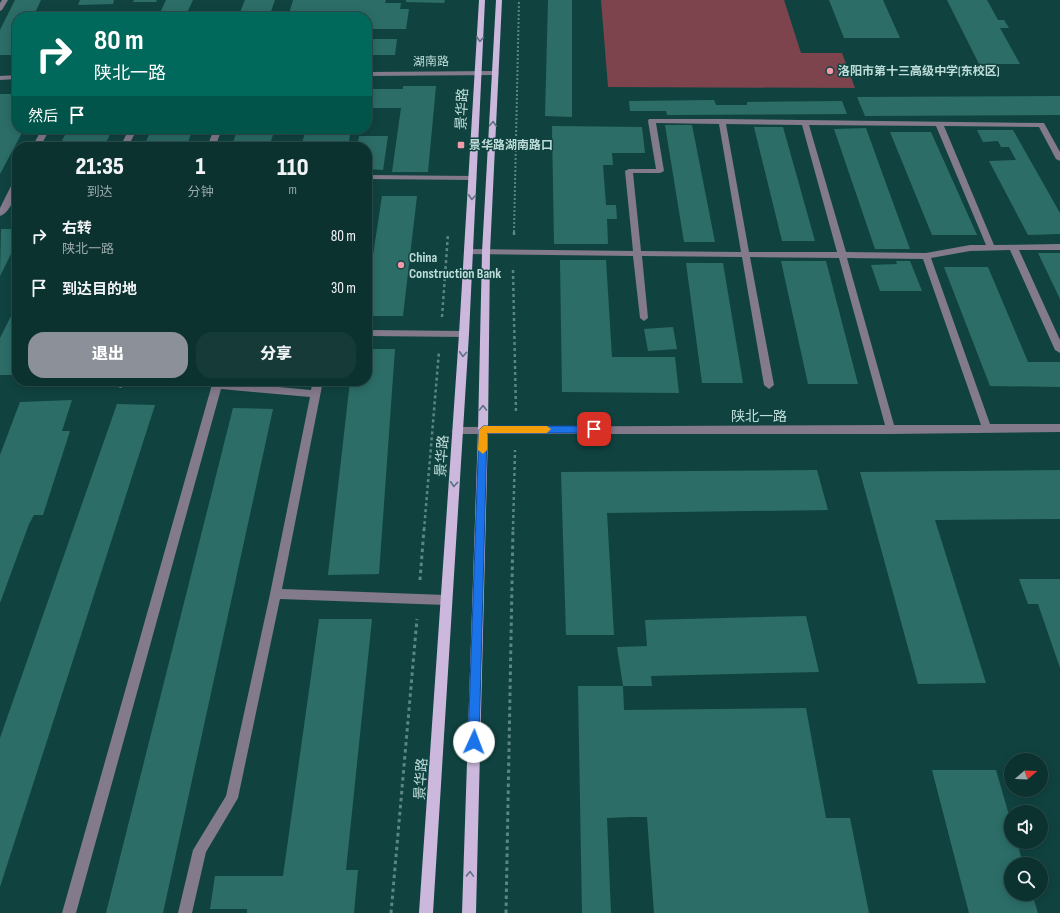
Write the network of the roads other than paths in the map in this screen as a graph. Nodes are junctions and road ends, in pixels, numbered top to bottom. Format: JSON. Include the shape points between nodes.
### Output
{"nodes":[{"id":1,"x":5,"y":0,"type":"edge"},
{"id":2,"x":482,"y":0,"type":"edge"},
{"id":3,"x":499,"y":0,"type":"edge"},
{"id":4,"x":0,"y":9,"type":"edge"},
{"id":5,"x":478,"y":73,"type":"junction"},
{"id":6,"x":496,"y":73,"type":"junction"},
{"id":7,"x":372,"y":74,"type":"edge"},
{"id":8,"x":0,"y":78,"type":"edge"},
{"id":9,"x":12,"y":78,"type":"edge"},
{"id":10,"x":722,"y":122,"type":"junction"},
{"id":11,"x":805,"y":122,"type":"junction"},
{"id":12,"x":939,"y":124,"type":"junction"},
{"id":13,"x":1060,"y":159,"type":"edge"},
{"id":14,"x":372,"y":177,"type":"edge"},
{"id":15,"x":473,"y":178,"type":"junction"},
{"id":16,"x":12,"y":193,"type":"edge"},
{"id":17,"x":0,"y":213,"type":"edge"},
{"id":18,"x":1060,"y":246,"type":"edge"},
{"id":19,"x":991,"y":247,"type":"junction"},
{"id":20,"x":1012,"y":247,"type":"junction"},
{"id":21,"x":468,"y":252,"type":"junction"},
{"id":22,"x":486,"y":252,"type":"junction"},
{"id":23,"x":637,"y":252,"type":"junction"},
{"id":24,"x":745,"y":254,"type":"junction"},
{"id":25,"x":841,"y":255,"type":"junction"},
{"id":26,"x":926,"y":256,"type":"junction"},
{"id":27,"x":644,"y":318,"type":"dead end"},
{"id":28,"x":372,"y":333,"type":"edge"},
{"id":29,"x":464,"y":334,"type":"junction"},
{"id":30,"x":1060,"y":350,"type":"edge"},
{"id":31,"x":769,"y":385,"type":"dead end"},
{"id":32,"x":217,"y":386,"type":"edge"},
{"id":33,"x":244,"y":386,"type":"edge"},
{"id":34,"x":317,"y":386,"type":"edge"},
{"id":35,"x":315,"y":394,"type":"junction"},
{"id":36,"x":987,"y":428,"type":"junction"},
{"id":37,"x":1060,"y":428,"type":"edge"},
{"id":38,"x":457,"y":430,"type":"junction"},
{"id":39,"x":483,"y":430,"type":"junction"},
{"id":40,"x":891,"y":430,"type":"junction"},
{"id":41,"x":276,"y":594,"type":"junction"},
{"id":42,"x":446,"y":600,"type":"junction"},
{"id":43,"x":69,"y":913,"type":"edge"},
{"id":44,"x":184,"y":913,"type":"edge"},
{"id":45,"x":426,"y":913,"type":"edge"},
{"id":46,"x":469,"y":913,"type":"edge"}],
"edges":[{"from":1,"to":4,"type":"street"},
{"from":2,"to":5,"type":"main road","name":"景华路","one_way":true},
{"from":3,"to":6,"type":"main road"},
{"from":5,"to":6,"type":"street","name":"湖南路"},
{"from":5,"to":7,"type":"street","name":"湖南路"},
{"from":5,"to":15,"type":"main road","name":"景华路"},
{"from":22,"to":6,"type":"main road","one_way":true},
{"from":8,"to":9,"type":"street"},
{"from":10,"to":11,"type":"street"},
{"from":10,"to":23,"type":"street","via":[[652,121],[660,171],[629,171]]},
{"from":10,"to":24,"type":"street"},
{"from":11,"to":12,"type":"street"},
{"from":11,"to":25,"type":"street"},
{"from":12,"to":13,"type":"street","via":[[1041,125]]},
{"from":12,"to":19,"type":"street"},
{"from":14,"to":15,"type":"street"},
{"from":15,"to":21,"type":"main road","name":"景华路","one_way":true},
{"from":16,"to":17,"type":"street"},
{"from":18,"to":20,"type":"street"},
{"from":19,"to":20,"type":"street"},
{"from":19,"to":26,"type":"street"},
{"from":20,"to":30,"type":"street"},
{"from":21,"to":22,"type":"street"},
{"from":21,"to":29,"type":"main road","name":"景华路"},
{"from":22,"to":23,"type":"street"},
{"from":39,"to":22,"type":"main road","one_way":true},
{"from":23,"to":24,"type":"street"},
{"from":23,"to":27,"type":"street"},
{"from":24,"to":25,"type":"street"},
{"from":24,"to":31,"type":"street"},
{"from":25,"to":26,"type":"street"},
{"from":25,"to":40,"type":"street"},
{"from":26,"to":36,"type":"street"},
{"from":28,"to":29,"type":"street"},
{"from":29,"to":38,"type":"main road","name":"景华路","one_way":true},
{"from":32,"to":43,"type":"street"},
{"from":33,"to":35,"type":"street"},
{"from":34,"to":35,"type":"street"},
{"from":35,"to":41,"type":"street"},
{"from":36,"to":37,"type":"street","name":"陕北一路"},
{"from":36,"to":40,"type":"street","name":"陕北一路"},
{"from":38,"to":39,"type":"street","name":"陕北一路"},
{"from":38,"to":42,"type":"main road","name":"景华路","one_way":true},
{"from":39,"to":40,"type":"street","name":"陕北一路"},
{"from":46,"to":39,"type":"main road","one_way":true},
{"from":41,"to":42,"type":"street"},
{"from":41,"to":44,"type":"street","via":[[232,798],[200,850]]},
{"from":42,"to":45,"type":"main road","name":"景华路"}]}
